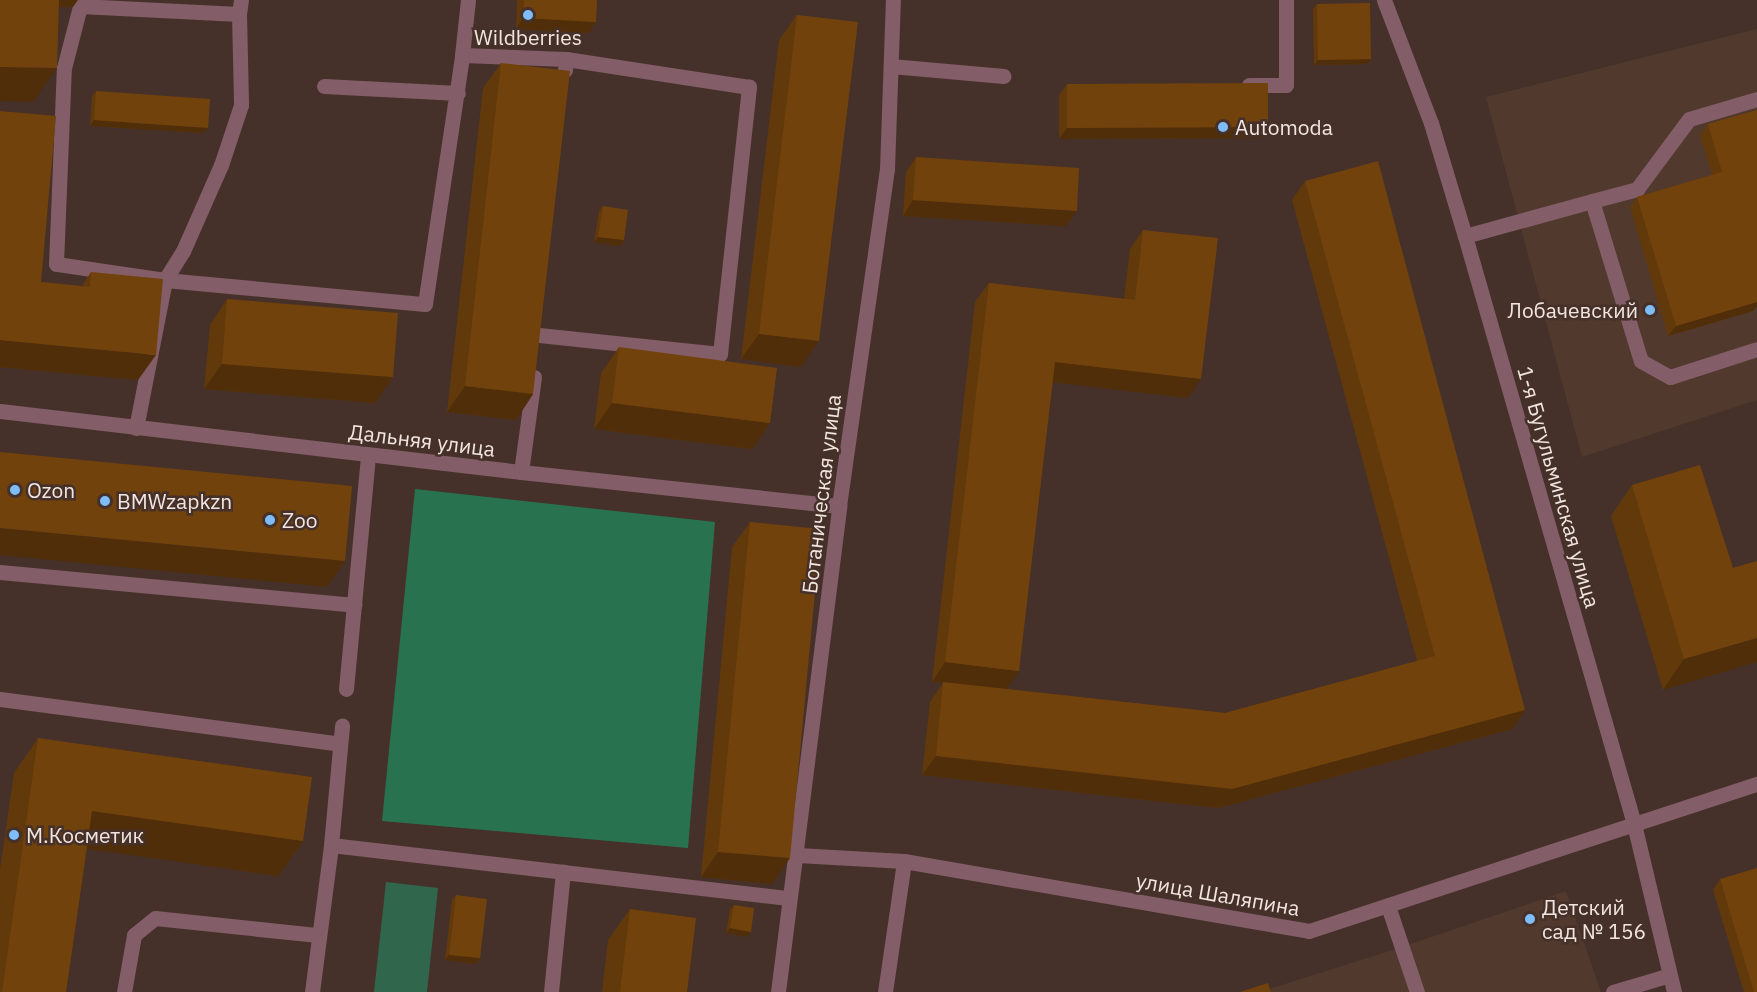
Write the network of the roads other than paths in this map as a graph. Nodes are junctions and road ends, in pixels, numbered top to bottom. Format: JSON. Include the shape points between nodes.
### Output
{"nodes":[{"id":1,"x":468,"y":0,"type":"edge"},
{"id":2,"x":893,"y":0,"type":"edge"},
{"id":3,"x":1286,"y":0,"type":"edge"},
{"id":4,"x":1384,"y":0,"type":"edge"},
{"id":5,"x":240,"y":7,"type":"edge"},
{"id":6,"x":462,"y":55,"type":"junction"},
{"id":7,"x":566,"y":59,"type":"junction"},
{"id":8,"x":891,"y":66,"type":"junction"},
{"id":9,"x":1004,"y":76,"type":"dead end"},
{"id":10,"x":564,"y":82,"type":"edge"},
{"id":11,"x":1228,"y":85,"type":"edge"},
{"id":12,"x":324,"y":86,"type":"dead end"},
{"id":13,"x":458,"y":93,"type":"junction"},
{"id":14,"x":1757,"y":99,"type":"edge"},
{"id":15,"x":1592,"y":201,"type":"junction"},
{"id":16,"x":1465,"y":236,"type":"junction"},
{"id":17,"x":165,"y":279,"type":"junction"},
{"id":18,"x":1757,"y":349,"type":"edge"},
{"id":19,"x":0,"y":411,"type":"edge"},
{"id":20,"x":136,"y":428,"type":"junction"},
{"id":21,"x":368,"y":454,"type":"junction"},
{"id":22,"x":521,"y":472,"type":"junction"},
{"id":23,"x":839,"y":506,"type":"junction"},
{"id":24,"x":0,"y":572,"type":"edge"},
{"id":25,"x":354,"y":605,"type":"junction"},
{"id":26,"x":346,"y":689,"type":"dead end"},
{"id":27,"x":0,"y":699,"type":"edge"},
{"id":28,"x":342,"y":726,"type":"dead end"},
{"id":29,"x":340,"y":744,"type":"junction"},
{"id":30,"x":1757,"y":784,"type":"edge"},
{"id":31,"x":1634,"y":824,"type":"junction"},
{"id":32,"x":331,"y":845,"type":"junction"},
{"id":33,"x":796,"y":855,"type":"junction"},
{"id":34,"x":904,"y":861,"type":"junction"},
{"id":35,"x":563,"y":872,"type":"junction"},
{"id":36,"x":789,"y":898,"type":"junction"},
{"id":37,"x":1388,"y":906,"type":"junction"},
{"id":38,"x":318,"y":935,"type":"junction"},
{"id":39,"x":1670,"y":975,"type":"junction"},
{"id":40,"x":124,"y":992,"type":"edge"},
{"id":41,"x":312,"y":992,"type":"edge"},
{"id":42,"x":551,"y":992,"type":"edge"},
{"id":43,"x":778,"y":992,"type":"edge"},
{"id":44,"x":885,"y":992,"type":"edge"},
{"id":45,"x":1417,"y":992,"type":"edge"},
{"id":46,"x":1613,"y":992,"type":"edge"},
{"id":47,"x":1674,"y":992,"type":"edge"}],
"edges":[{"from":1,"to":6,"type":"street"},
{"from":2,"to":8,"type":"street","name":"Ботаническая улица"},
{"from":3,"to":11,"type":"street","via":[[1286,85]]},
{"from":4,"to":16,"type":"street","name":"1-я Бугульминская улица","via":[[1431,123]]},
{"from":5,"to":17,"type":"street","via":[[241,105],[221,165],[183,251]]},
{"from":5,"to":17,"type":"street","via":[[80,6],[64,68],[56,264]]},
{"from":6,"to":7,"type":"street"},
{"from":6,"to":13,"type":"street"},
{"from":7,"to":10,"type":"street"},
{"from":7,"to":22,"type":"street","via":[[749,87],[720,354],[539,340]]},
{"from":8,"to":9,"type":"street"},
{"from":8,"to":23,"type":"street","name":"Ботаническая улица","via":[[887,169]]},
{"from":12,"to":13,"type":"street"},
{"from":13,"to":17,"type":"street","via":[[425,304]]},
{"from":14,"to":15,"type":"street","via":[[1689,119],[1637,189]]},
{"from":15,"to":16,"type":"street"},
{"from":15,"to":18,"type":"street","via":[[1641,361],[1670,377]]},
{"from":16,"to":31,"type":"street","name":"1-я Бугульминская улица"},
{"from":17,"to":20,"type":"street"},
{"from":19,"to":20,"type":"street","name":"Дальняя улица"},
{"from":20,"to":21,"type":"street","name":"Дальняя улица"},
{"from":21,"to":22,"type":"street","name":"Дальняя улица"},
{"from":21,"to":25,"type":"street"},
{"from":22,"to":23,"type":"street","name":"Дальняя улица"},
{"from":23,"to":33,"type":"street","name":"Ботаническая улица"},
{"from":24,"to":25,"type":"street"},
{"from":25,"to":26,"type":"street"},
{"from":27,"to":29,"type":"street"},
{"from":28,"to":29,"type":"street"},
{"from":29,"to":32,"type":"street"},
{"from":30,"to":31,"type":"street","name":"улица Шаляпина"},
{"from":31,"to":37,"type":"street","name":"улица Шаляпина"},
{"from":31,"to":39,"type":"street","name":"1-я Бугульминская улица"},
{"from":32,"to":35,"type":"street"},
{"from":32,"to":38,"type":"street"},
{"from":33,"to":34,"type":"street","name":"улица Шаляпина"},
{"from":33,"to":36,"type":"street","name":"Ботаническая улица"},
{"from":34,"to":37,"type":"street","name":"улица Шаляпина","via":[[1309,931]]},
{"from":34,"to":44,"type":"street"},
{"from":35,"to":36,"type":"street"},
{"from":35,"to":42,"type":"street"},
{"from":36,"to":43,"type":"street","name":"Ботаническая улица"},
{"from":37,"to":45,"type":"street"},
{"from":38,"to":40,"type":"street","via":[[155,918],[134,935]]},
{"from":38,"to":41,"type":"street"},
{"from":39,"to":46,"type":"street"},
{"from":39,"to":47,"type":"street","name":"1-я Бугульминская улица"}]}
